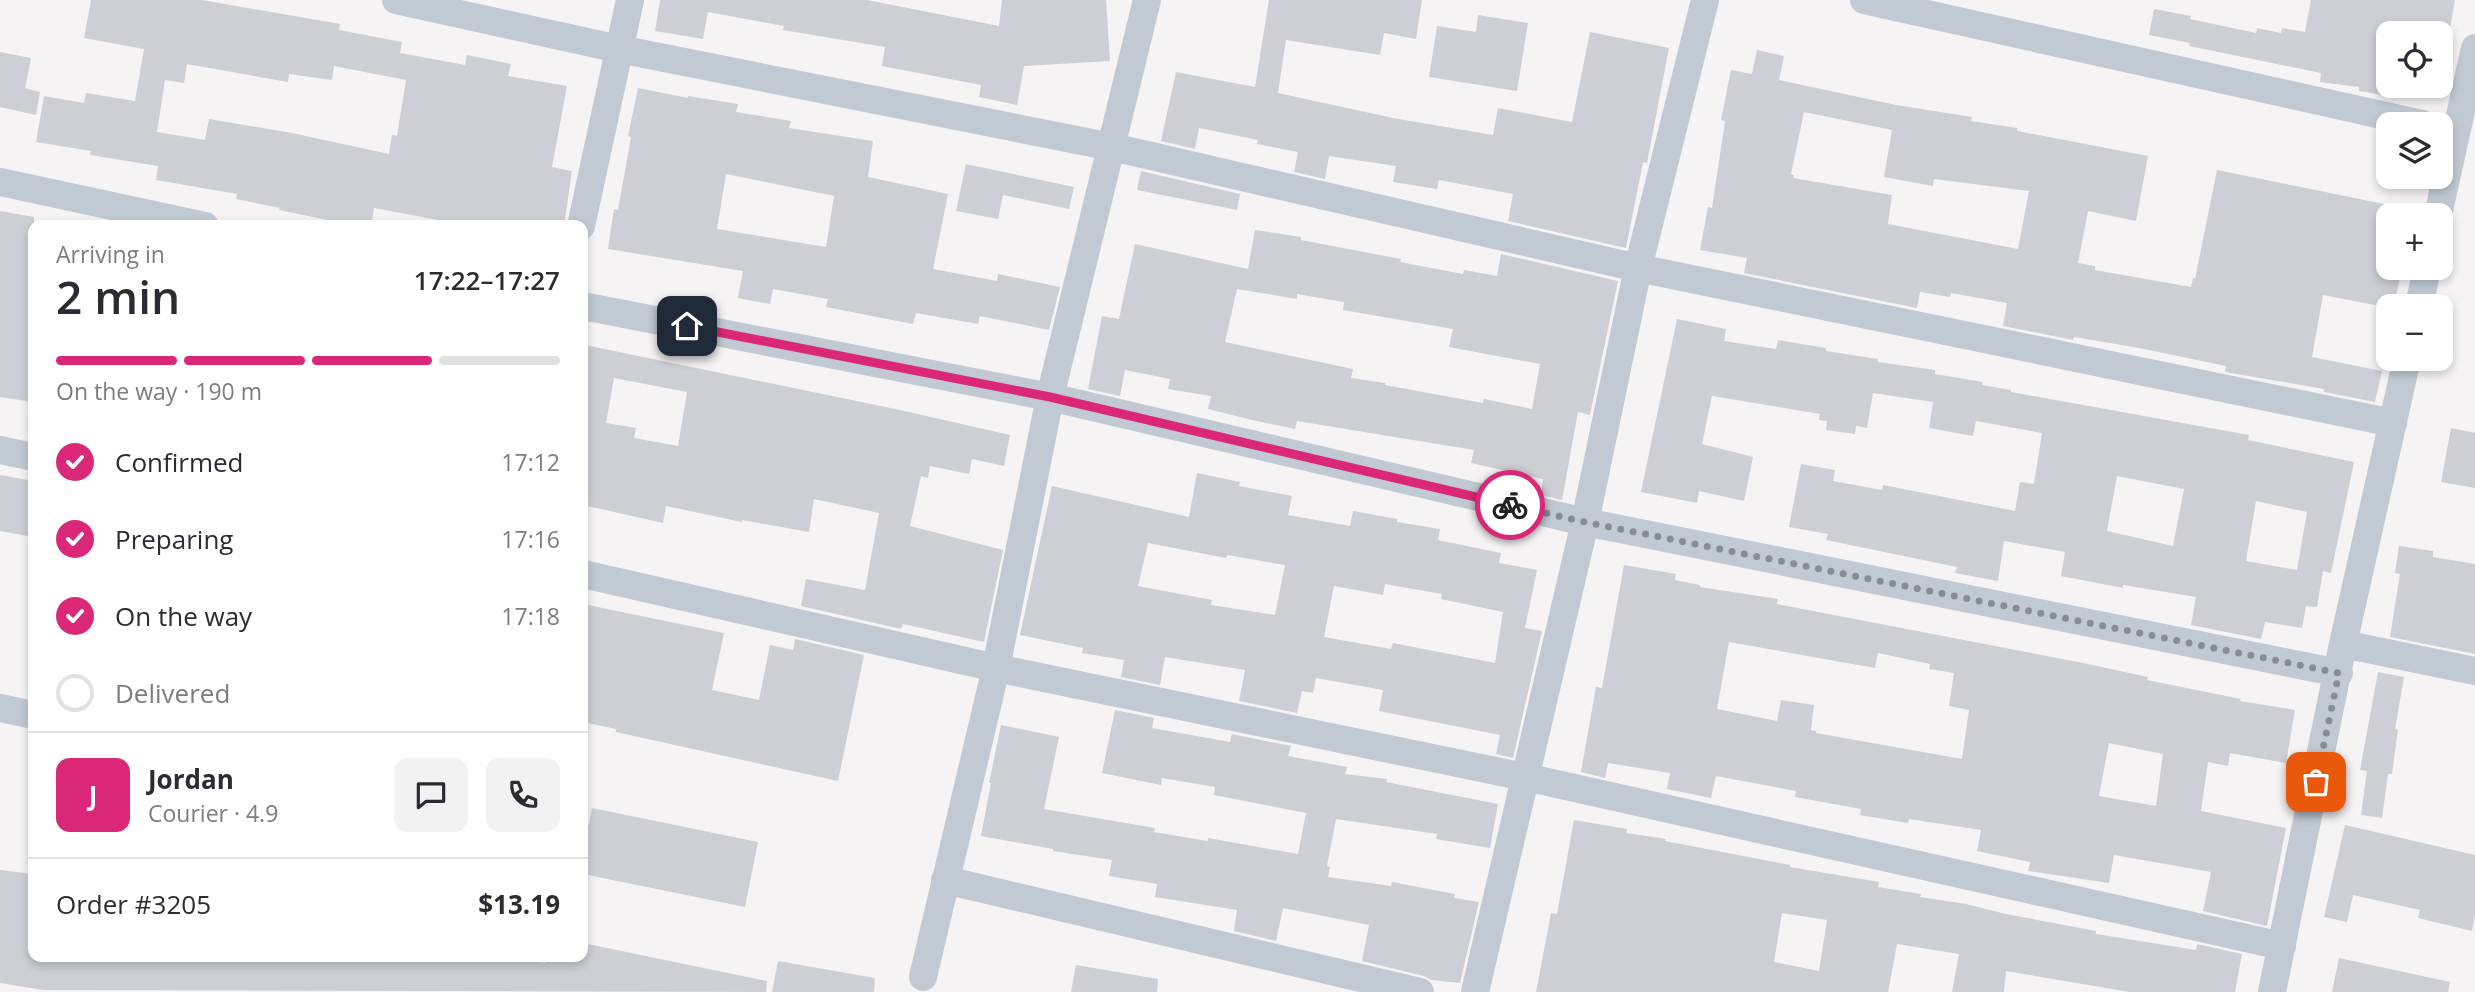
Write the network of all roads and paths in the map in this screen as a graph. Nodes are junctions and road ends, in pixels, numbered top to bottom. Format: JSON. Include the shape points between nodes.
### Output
{"nodes":[{"id":1,"x":396,"y":0,"type":"edge"},
{"id":2,"x":630,"y":0,"type":"edge"},
{"id":3,"x":1147,"y":0,"type":"edge"},
{"id":4,"x":1705,"y":0,"type":"edge"},
{"id":5,"x":1864,"y":0,"type":"edge"},
{"id":6,"x":2475,"y":48,"type":"edge"},
{"id":7,"x":619,"y":49,"type":"junction"},
{"id":8,"x":2376,"y":114,"type":"edge"},
{"id":9,"x":2458,"y":132,"type":"edge"},
{"id":10,"x":1112,"y":148,"type":"junction"},
{"id":11,"x":0,"y":182,"type":"edge"},
{"id":12,"x":2441,"y":203,"type":"edge"},
{"id":13,"x":177,"y":220,"type":"edge"},
{"id":14,"x":582,"y":220,"type":"edge"},
{"id":15,"x":1638,"y":268,"type":"junction"},
{"id":16,"x":588,"y":307,"type":"edge"},
{"id":17,"x":2404,"y":371,"type":"edge"},
{"id":18,"x":1050,"y":397,"type":"junction"},
{"id":19,"x":2393,"y":423,"type":"junction"},
{"id":20,"x":0,"y":450,"type":"edge"},
{"id":21,"x":28,"y":456,"type":"edge"},
{"id":22,"x":1585,"y":522,"type":"junction"},
{"id":23,"x":588,"y":575,"type":"edge"},
{"id":24,"x":2343,"y":644,"type":"junction"},
{"id":25,"x":996,"y":668,"type":"junction"},
{"id":26,"x":2475,"y":671,"type":"edge"},
{"id":27,"x":2339,"y":673,"type":"junction"},
{"id":28,"x":0,"y":708,"type":"edge"},
{"id":29,"x":28,"y":714,"type":"edge"},
{"id":30,"x":1525,"y":777,"type":"junction"},
{"id":31,"x":944,"y":880,"type":"junction"},
{"id":32,"x":2282,"y":946,"type":"junction"},
{"id":33,"x":923,"y":977,"type":"dead end"},
{"id":34,"x":1420,"y":992,"type":"edge"},
{"id":35,"x":1475,"y":992,"type":"edge"},
{"id":36,"x":2272,"y":992,"type":"edge"}],
"edges":[{"from":1,"to":7,"type":"street"},
{"from":2,"to":7,"type":"street"},
{"from":3,"to":10,"type":"street"},
{"from":4,"to":15,"type":"street"},
{"from":5,"to":8,"type":"street"},
{"from":6,"to":9,"type":"street"},
{"from":7,"to":10,"type":"street"},
{"from":7,"to":14,"type":"street"},
{"from":9,"to":12,"type":"street"},
{"from":10,"to":15,"type":"street"},
{"from":10,"to":18,"type":"street"},
{"from":11,"to":13,"type":"street"},
{"from":15,"to":19,"type":"street"},
{"from":15,"to":22,"type":"street"},
{"from":16,"to":18,"type":"street"},
{"from":17,"to":19,"type":"street"},
{"from":18,"to":22,"type":"street"},
{"from":18,"to":25,"type":"street"},
{"from":19,"to":24,"type":"street"},
{"from":20,"to":21,"type":"street"},
{"from":22,"to":27,"type":"street"},
{"from":22,"to":30,"type":"street"},
{"from":23,"to":25,"type":"street"},
{"from":24,"to":26,"type":"street"},
{"from":24,"to":27,"type":"street"},
{"from":25,"to":30,"type":"street"},
{"from":25,"to":31,"type":"street"},
{"from":27,"to":32,"type":"street"},
{"from":28,"to":29,"type":"street"},
{"from":30,"to":32,"type":"street"},
{"from":30,"to":35,"type":"street"},
{"from":31,"to":33,"type":"street"},
{"from":31,"to":34,"type":"street"},
{"from":32,"to":36,"type":"street"}]}
